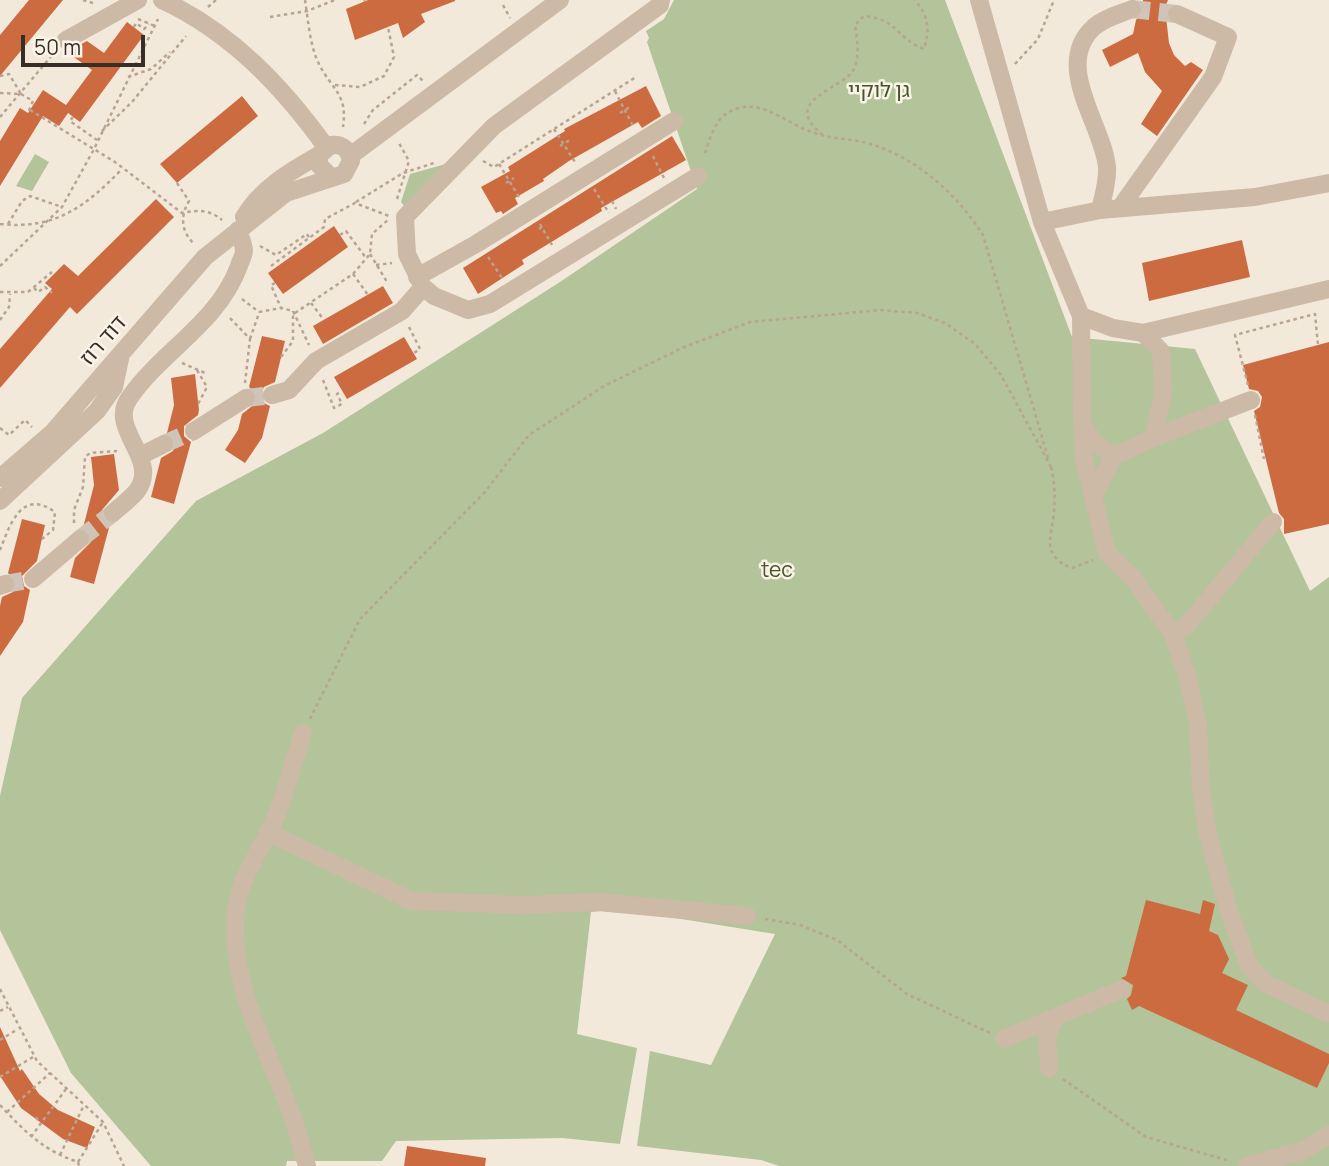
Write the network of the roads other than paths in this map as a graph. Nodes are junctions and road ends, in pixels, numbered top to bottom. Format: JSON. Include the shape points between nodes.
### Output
{"nodes":[{"id":1,"x":138,"y":0,"type":"edge"},
{"id":2,"x":560,"y":0,"type":"edge"},
{"id":3,"x":661,"y":0,"type":"edge"},
{"id":4,"x":979,"y":0,"type":"edge"},
{"id":5,"x":164,"y":1,"type":"edge"},
{"id":6,"x":1132,"y":9,"type":"tunnel mouth"},
{"id":7,"x":1177,"y":14,"type":"tunnel mouth"},
{"id":8,"x":66,"y":40,"type":"road end"},
{"id":9,"x":674,"y":121,"type":"dead end"},
{"id":10,"x":323,"y":151,"type":"junction"},
{"id":11,"x":350,"y":156,"type":"junction"},
{"id":12,"x":330,"y":176,"type":"junction"},
{"id":13,"x":698,"y":176,"type":"dead end"},
{"id":14,"x":1329,"y":183,"type":"edge"},
{"id":15,"x":1120,"y":208,"type":"junction"},
{"id":16,"x":1100,"y":210,"type":"junction"},
{"id":17,"x":1042,"y":222,"type":"junction"},
{"id":18,"x":232,"y":226,"type":"junction"},
{"id":19,"x":420,"y":282,"type":"junction"},
{"id":20,"x":1329,"y":289,"type":"edge"},
{"id":21,"x":1081,"y":316,"type":"junction"},
{"id":22,"x":1143,"y":333,"type":"junction"},
{"id":23,"x":121,"y":356,"type":"junction"},
{"id":24,"x":272,"y":395,"type":"tunnel mouth"},
{"id":25,"x":246,"y":398,"type":"tunnel mouth"},
{"id":26,"x":1251,"y":400,"type":"dead end"},
{"id":27,"x":1082,"y":424,"type":"junction"},
{"id":28,"x":194,"y":431,"type":"tunnel mouth"},
{"id":29,"x":1153,"y":438,"type":"junction"},
{"id":30,"x":164,"y":444,"type":"tunnel mouth"},
{"id":31,"x":141,"y":456,"type":"junction"},
{"id":32,"x":1114,"y":456,"type":"junction"},
{"id":33,"x":0,"y":478,"type":"edge"},
{"id":34,"x":1095,"y":492,"type":"junction"},
{"id":35,"x":0,"y":501,"type":"edge"},
{"id":36,"x":113,"y":513,"type":"tunnel mouth"},
{"id":37,"x":1273,"y":522,"type":"dead end"},
{"id":38,"x":80,"y":533,"type":"tunnel mouth"},
{"id":39,"x":33,"y":579,"type":"tunnel mouth"},
{"id":40,"x":1173,"y":634,"type":"junction"},
{"id":41,"x":303,"y":733,"type":"road end"},
{"id":42,"x":269,"y":833,"type":"junction"},
{"id":43,"x":747,"y":916,"type":"dead end"},
{"id":44,"x":1122,"y":989,"type":"dead end"},
{"id":45,"x":1329,"y":1014,"type":"edge"},
{"id":46,"x":1056,"y":1017,"type":"junction"},
{"id":47,"x":1004,"y":1039,"type":"dead end"},
{"id":48,"x":1049,"y":1068,"type":"dead end"},
{"id":49,"x":1329,"y":1135,"type":"edge"},
{"id":50,"x":307,"y":1166,"type":"edge"},
{"id":51,"x":1247,"y":1166,"type":"edge"}],
"edges":[{"from":1,"to":8,"type":"street"},
{"from":2,"to":11,"type":"street"},
{"from":3,"to":19,"type":"street","via":[[494,126],[405,217],[407,254]]},
{"from":4,"to":17,"type":"street"},
{"from":5,"to":10,"type":"street","via":[[200,20],[256,64],[277,84]]},
{"from":6,"to":16,"type":"street","via":[[1094,26],[1077,60],[1079,82],[1107,168]]},
{"from":7,"to":15,"type":"street","via":[[1228,37],[1213,77]]},
{"from":9,"to":19,"type":"street"},
{"from":10,"to":11,"type":"street","via":[[340,145]]},
{"from":10,"to":12,"type":"street","via":[[319,165]]},
{"from":10,"to":18,"type":"street","via":[[268,188]]},
{"from":11,"to":12,"type":"street","via":[[344,174]]},
{"from":12,"to":18,"type":"street","name":"דוד רוז","via":[[286,192]]},
{"from":13,"to":19,"type":"street","via":[[491,304],[468,310],[434,296]]},
{"from":14,"to":15,"type":"street","via":[[1255,197]]},
{"from":15,"to":16,"type":"street"},
{"from":16,"to":17,"type":"street"},
{"from":17,"to":21,"type":"street"},
{"from":18,"to":23,"type":"street","name":"דוד רוז"},
{"from":18,"to":31,"type":"street","via":[[244,251],[234,279],[194,333],[124,407],[124,426]]},
{"from":19,"to":24,"type":"street","via":[[402,311],[312,353],[289,390]]},
{"from":20,"to":22,"type":"street"},
{"from":21,"to":22,"type":"street"},
{"from":21,"to":27,"type":"street"},
{"from":22,"to":29,"type":"street","via":[[1161,352],[1163,394]]},
{"from":23,"to":33,"type":"street","name":"דוד רוז","via":[[53,432]]},
{"from":23,"to":35,"type":"street","via":[[114,387],[97,411]]},
{"from":25,"to":28,"type":"street"},
{"from":26,"to":29,"type":"street"},
{"from":27,"to":32,"type":"street","via":[[1095,443]]},
{"from":27,"to":34,"type":"street","via":[[1084,459]]},
{"from":29,"to":32,"type":"street"},
{"from":30,"to":31,"type":"street"},
{"from":31,"to":36,"type":"street","via":[[141,482]]},
{"from":32,"to":34,"type":"street"},
{"from":34,"to":40,"type":"street","via":[[1107,553],[1131,576]]},
{"from":37,"to":40,"type":"street","via":[[1187,625]]},
{"from":38,"to":39,"type":"street"},
{"from":40,"to":45,"type":"street","via":[[1198,725],[1208,835],[1249,967],[1265,983]]},
{"from":41,"to":42,"type":"street"},
{"from":42,"to":43,"type":"street","via":[[412,901],[598,902]]},
{"from":42,"to":50,"type":"street","via":[[255,852],[243,883],[236,912],[238,949],[255,1030],[291,1111]]},
{"from":44,"to":46,"type":"street"},
{"from":46,"to":47,"type":"street"},
{"from":46,"to":48,"type":"street","via":[[1047,1035]]},
{"from":49,"to":51,"type":"street","via":[[1302,1151]]}]}
